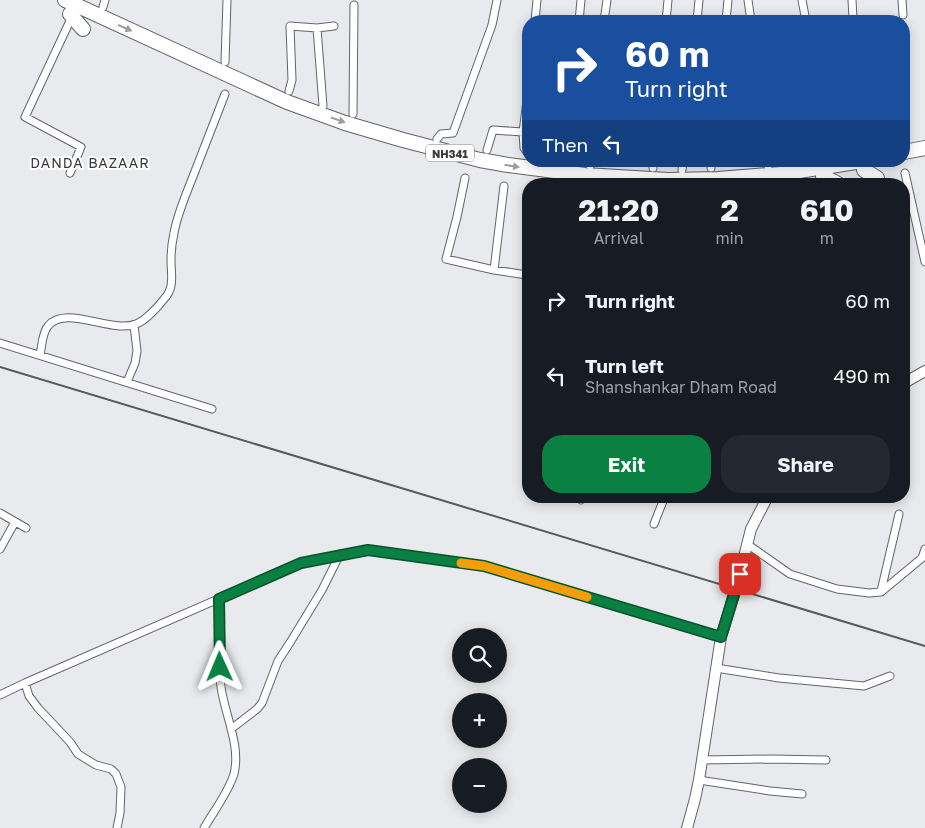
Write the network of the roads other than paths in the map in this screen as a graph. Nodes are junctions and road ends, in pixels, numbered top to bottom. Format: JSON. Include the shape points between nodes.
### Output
{"nodes":[{"id":1,"x":65,"y":0,"type":"edge"},
{"id":2,"x":227,"y":0,"type":"edge"},
{"id":3,"x":497,"y":0,"type":"edge"},
{"id":4,"x":537,"y":0,"type":"edge"},
{"id":5,"x":581,"y":0,"type":"edge"},
{"id":6,"x":607,"y":0,"type":"edge"},
{"id":7,"x":668,"y":0,"type":"edge"},
{"id":8,"x":699,"y":0,"type":"edge"},
{"id":9,"x":728,"y":0,"type":"edge"},
{"id":10,"x":748,"y":0,"type":"edge"},
{"id":11,"x":802,"y":0,"type":"edge"},
{"id":12,"x":852,"y":0,"type":"edge"},
{"id":13,"x":902,"y":0,"type":"edge"},
{"id":14,"x":95,"y":5,"type":"edge"},
{"id":15,"x":354,"y":5,"type":"dead end"},
{"id":16,"x":536,"y":15,"type":"edge"},
{"id":17,"x":579,"y":15,"type":"edge"},
{"id":18,"x":605,"y":15,"type":"edge"},
{"id":19,"x":667,"y":15,"type":"edge"},
{"id":20,"x":698,"y":15,"type":"edge"},
{"id":21,"x":727,"y":15,"type":"edge"},
{"id":22,"x":750,"y":15,"type":"edge"},
{"id":23,"x":805,"y":15,"type":"edge"},
{"id":24,"x":853,"y":15,"type":"edge"},
{"id":25,"x":903,"y":15,"type":"edge"},
{"id":26,"x":69,"y":18,"type":"joint"},
{"id":27,"x":334,"y":26,"type":"dead end"},
{"id":28,"x":317,"y":28,"type":"junction"},
{"id":29,"x":83,"y":30,"type":"dead end"},
{"id":30,"x":225,"y":62,"type":"dead end"},
{"id":31,"x":289,"y":91,"type":"joint"},
{"id":32,"x":225,"y":94,"type":"dead end"},
{"id":33,"x":294,"y":104,"type":"junction"},
{"id":34,"x":323,"y":106,"type":"dead end"},
{"id":35,"x":354,"y":114,"type":"dead end"},
{"id":36,"x":522,"y":132,"type":"edge"},
{"id":37,"x":437,"y":139,"type":"dead end"},
{"id":38,"x":460,"y":144,"type":"dead end"},
{"id":39,"x":925,"y":148,"type":"edge"},
{"id":40,"x":910,"y":151,"type":"edge"},
{"id":41,"x":484,"y":155,"type":"junction"},
{"id":42,"x":522,"y":166,"type":"edge"},
{"id":43,"x":562,"y":167,"type":"edge"},
{"id":44,"x":682,"y":167,"type":"edge"},
{"id":45,"x":853,"y":167,"type":"edge"},
{"id":46,"x":864,"y":167,"type":"edge"},
{"id":47,"x":589,"y":168,"type":"edge"},
{"id":48,"x":682,"y":170,"type":"dead end"},
{"id":49,"x":70,"y":173,"type":"dead end"},
{"id":50,"x":905,"y":173,"type":"dead end"},
{"id":51,"x":823,"y":176,"type":"dead end"},
{"id":52,"x":464,"y":178,"type":"dead end"},
{"id":53,"x":655,"y":178,"type":"edge"},
{"id":54,"x":730,"y":178,"type":"edge"},
{"id":55,"x":827,"y":178,"type":"edge"},
{"id":56,"x":874,"y":178,"type":"edge"},
{"id":57,"x":906,"y":178,"type":"edge"},
{"id":58,"x":504,"y":186,"type":"dead end"},
{"id":59,"x":910,"y":195,"type":"edge"},
{"id":60,"x":925,"y":262,"type":"edge"},
{"id":61,"x":494,"y":270,"type":"junction"},
{"id":62,"x":522,"y":274,"type":"edge"},
{"id":63,"x":134,"y":325,"type":"junction"},
{"id":64,"x":1,"y":342,"type":"edge"},
{"id":65,"x":40,"y":355,"type":"junction"},
{"id":66,"x":925,"y":371,"type":"edge"},
{"id":67,"x":910,"y":380,"type":"edge"},
{"id":68,"x":127,"y":382,"type":"junction"},
{"id":69,"x":212,"y":409,"type":"dead end"},
{"id":70,"x":662,"y":503,"type":"edge"},
{"id":71,"x":764,"y":503,"type":"edge"},
{"id":72,"x":0,"y":513,"type":"edge"},
{"id":73,"x":899,"y":514,"type":"dead end"},
{"id":74,"x":15,"y":522,"type":"junction"},
{"id":75,"x":654,"y":524,"type":"dead end"},
{"id":76,"x":26,"y":528,"type":"dead end"},
{"id":77,"x":747,"y":544,"type":"junction"},
{"id":78,"x":925,"y":548,"type":"edge"},
{"id":79,"x":0,"y":549,"type":"edge"},
{"id":80,"x":339,"y":556,"type":"junction"},
{"id":81,"x":881,"y":592,"type":"junction"},
{"id":82,"x":219,"y":599,"type":"junction"},
{"id":83,"x":721,"y":637,"type":"junction"},
{"id":84,"x":716,"y":668,"type":"junction"},
{"id":85,"x":890,"y":676,"type":"dead end"},
{"id":86,"x":25,"y":683,"type":"junction"},
{"id":87,"x":0,"y":695,"type":"edge"},
{"id":88,"x":231,"y":729,"type":"junction"},
{"id":89,"x":702,"y":760,"type":"junction"},
{"id":90,"x":826,"y":760,"type":"dead end"},
{"id":91,"x":699,"y":780,"type":"junction"},
{"id":92,"x":802,"y":794,"type":"dead end"},
{"id":93,"x":117,"y":828,"type":"edge"},
{"id":94,"x":204,"y":828,"type":"edge"},
{"id":95,"x":687,"y":828,"type":"edge"}],
"edges":[{"from":1,"to":14,"type":"highway","number":"NH341"},
{"from":2,"to":30,"type":"street"},
{"from":3,"to":37,"type":"street","via":[[492,25],[453,133],[441,134]]},
{"from":4,"to":16,"type":"street"},
{"from":5,"to":17,"type":"street"},
{"from":6,"to":18,"type":"street"},
{"from":7,"to":19,"type":"street"},
{"from":8,"to":20,"type":"street"},
{"from":9,"to":21,"type":"street"},
{"from":10,"to":22,"type":"street"},
{"from":11,"to":23,"type":"street"},
{"from":12,"to":24,"type":"street"},
{"from":13,"to":25,"type":"street"},
{"from":14,"to":33,"type":"highway","number":"NH341","one_way":true},
{"from":15,"to":35,"type":"street"},
{"from":26,"to":29,"type":"highway"},
{"from":26,"to":49,"type":"street","via":[[25,117],[81,147]]},
{"from":27,"to":28,"type":"street"},
{"from":28,"to":31,"type":"street","via":[[290,26],[292,80]]},
{"from":28,"to":34,"type":"street"},
{"from":31,"to":33,"type":"highway"},
{"from":32,"to":63,"type":"street","via":[[175,228],[169,293]]},
{"from":33,"to":41,"type":"highway","number":"NH341","one_way":true,"via":[[403,140]]},
{"from":36,"to":41,"type":"street","via":[[493,130]]},
{"from":38,"to":41,"type":"highway","number":"NH341"},
{"from":39,"to":40,"type":"highway"},
{"from":41,"to":42,"type":"highway","number":"NH341","one_way":true,"via":[[508,165]]},
{"from":43,"to":47,"type":"highway","number":"NH341","one_way":true},
{"from":44,"to":48,"type":"street"},
{"from":45,"to":54,"type":"highway","number":"NH341"},
{"from":46,"to":56,"type":"highway","number":"NH341"},
{"from":47,"to":53,"type":"highway","number":"NH341"},
{"from":50,"to":57,"type":"street"},
{"from":51,"to":55,"type":"highway"},
{"from":52,"to":61,"type":"street","via":[[446,259]]},
{"from":58,"to":61,"type":"street"},
{"from":59,"to":60,"type":"street"},
{"from":61,"to":62,"type":"street"},
{"from":63,"to":65,"type":"street","via":[[122,327],[70,317],[56,320],[48,325]]},
{"from":63,"to":68,"type":"street","via":[[137,351]]},
{"from":64,"to":65,"type":"street"},
{"from":65,"to":68,"type":"street"},
{"from":66,"to":67,"type":"street"},
{"from":68,"to":69,"type":"street"},
{"from":70,"to":75,"type":"street"},
{"from":71,"to":77,"type":"street"},
{"from":72,"to":74,"type":"street"},
{"from":73,"to":81,"type":"street"},
{"from":74,"to":76,"type":"street"},
{"from":74,"to":79,"type":"street"},
{"from":77,"to":81,"type":"street","via":[[790,574],[837,589]]},
{"from":77,"to":83,"type":"street"},
{"from":78,"to":81,"type":"street","via":[[922,558]]},
{"from":80,"to":82,"type":"street","via":[[301,563]]},
{"from":80,"to":83,"type":"street","via":[[368,550],[484,566]]},
{"from":80,"to":88,"type":"street","via":[[278,661],[262,703]]},
{"from":82,"to":86,"type":"street"},
{"from":82,"to":88,"type":"street","via":[[220,675]]},
{"from":83,"to":84,"type":"street"},
{"from":84,"to":85,"type":"street","via":[[864,686]]},
{"from":84,"to":89,"type":"street"},
{"from":86,"to":87,"type":"street"},
{"from":86,"to":93,"type":"street","via":[[29,696],[78,754],[116,774],[121,787]]},
{"from":88,"to":94,"type":"street","via":[[235,755],[233,776]]},
{"from":89,"to":90,"type":"street"},
{"from":89,"to":91,"type":"street"},
{"from":91,"to":92,"type":"street"},
{"from":91,"to":95,"type":"street"}]}
